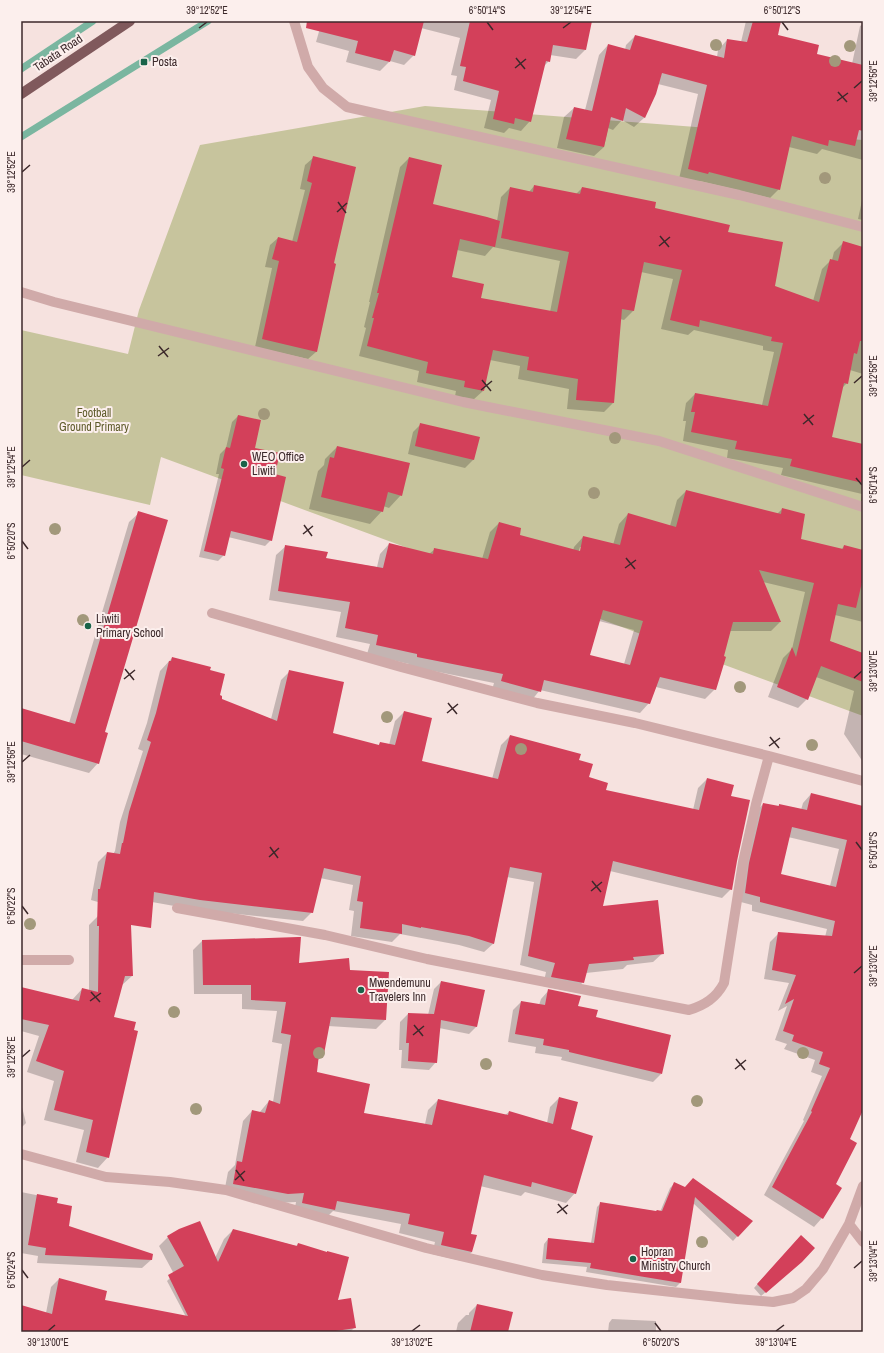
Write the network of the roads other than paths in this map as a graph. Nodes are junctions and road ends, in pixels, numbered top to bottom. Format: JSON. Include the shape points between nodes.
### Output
{"nodes":[{"id":1,"x":130,"y":21,"type":"edge"},
{"id":2,"x":294,"y":21,"type":"edge"},
{"id":3,"x":21,"y":94,"type":"edge"},
{"id":4,"x":863,"y":227,"type":"edge"},
{"id":5,"x":21,"y":292,"type":"edge"},
{"id":6,"x":863,"y":507,"type":"edge"},
{"id":7,"x":212,"y":613,"type":"dead end"},
{"id":8,"x":769,"y":756,"type":"junction"},
{"id":9,"x":863,"y":781,"type":"edge"},
{"id":10,"x":177,"y":908,"type":"dead end"},
{"id":11,"x":21,"y":960,"type":"edge"},
{"id":12,"x":69,"y":960,"type":"dead end"},
{"id":13,"x":21,"y":1154,"type":"edge"},
{"id":14,"x":863,"y":1186,"type":"edge"},
{"id":15,"x":849,"y":1224,"type":"junction"},
{"id":16,"x":863,"y":1242,"type":"edge"}],
"edges":[{"from":1,"to":3,"type":"main road","name":"Tabata Road"},
{"from":2,"to":4,"type":"street","via":[[308,67],[323,88],[347,107],[739,195]]},
{"from":5,"to":6,"type":"street","via":[[463,402],[660,441]]},
{"from":7,"to":8,"type":"street","via":[[537,703],[635,723]]},
{"from":8,"to":9,"type":"street"},
{"from":8,"to":10,"type":"street","via":[[743,862],[724,983],[720,991],[701,1007],[689,1010]]},
{"from":11,"to":12,"type":"street"},
{"from":13,"to":15,"type":"street","via":[[106,1177],[226,1190],[426,1248],[542,1275],[737,1299],[773,1302],[793,1298],[806,1289],[823,1269]]},
{"from":14,"to":15,"type":"street"},
{"from":15,"to":16,"type":"street"}]}
